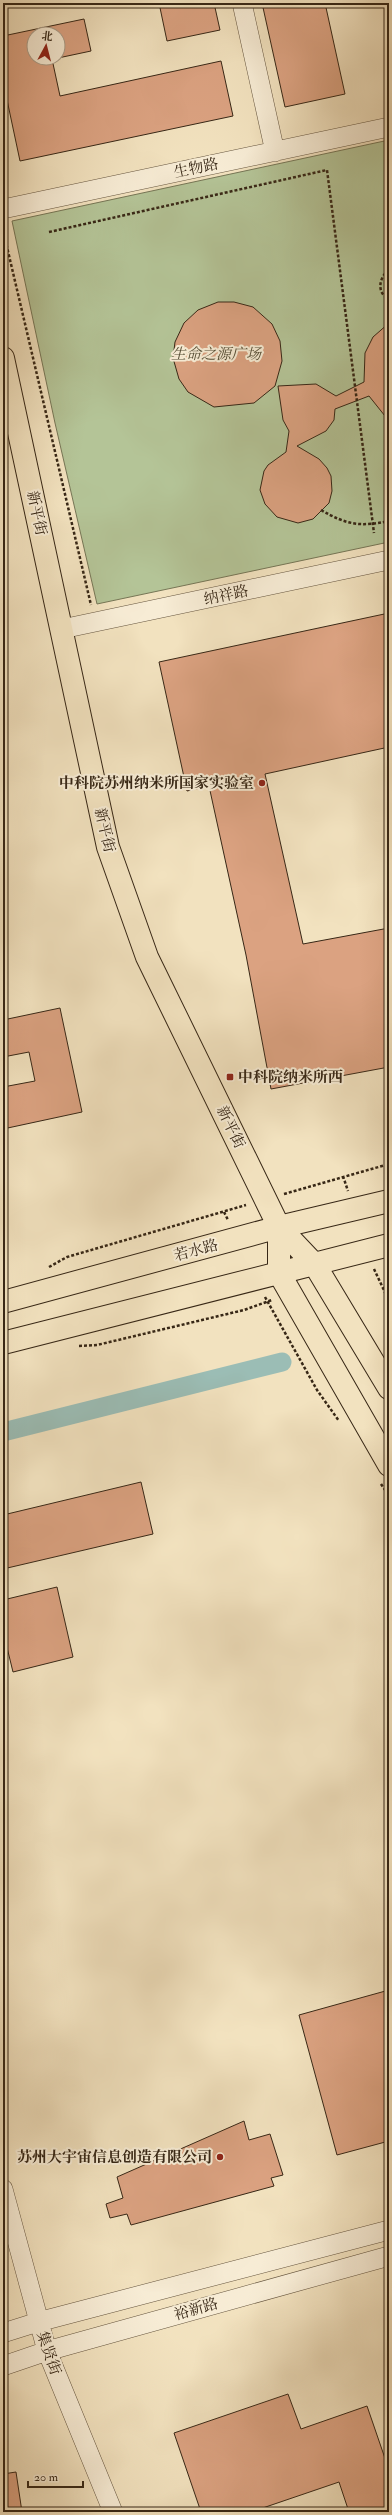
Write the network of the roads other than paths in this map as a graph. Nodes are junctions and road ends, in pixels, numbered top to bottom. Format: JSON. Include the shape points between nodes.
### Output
{"nodes":[{"id":1,"x":242,"y":3,"type":"edge"},
{"id":2,"x":389,"y":127,"type":"edge"},
{"id":3,"x":275,"y":152,"type":"junction"},
{"id":4,"x":3,"y":210,"type":"edge"},
{"id":5,"x":3,"y":358,"type":"edge"},
{"id":6,"x":389,"y":560,"type":"edge"},
{"id":7,"x":62,"y":629,"type":"junction"},
{"id":8,"x":389,"y":1201,"type":"edge"},
{"id":9,"x":279,"y":1227,"type":"junction"},
{"id":10,"x":389,"y":1245,"type":"edge"},
{"id":11,"x":315,"y":1265,"type":"junction"},
{"id":12,"x":279,"y":1273,"type":"junction"},
{"id":13,"x":3,"y":1302,"type":"edge"},
{"id":14,"x":3,"y":1343,"type":"edge"},
{"id":15,"x":389,"y":1388,"type":"edge"},
{"id":16,"x":389,"y":1465,"type":"edge"},
{"id":17,"x":3,"y":2189,"type":"edge"},
{"id":18,"x":389,"y":2230,"type":"edge"},
{"id":19,"x":389,"y":2256,"type":"edge"},
{"id":20,"x":38,"y":2322,"type":"junction"},
{"id":21,"x":3,"y":2334,"type":"edge"},
{"id":22,"x":46,"y":2351,"type":"junction"},
{"id":23,"x":3,"y":2366,"type":"edge"},
{"id":24,"x":113,"y":2512,"type":"edge"}],
"edges":[{"from":1,"to":3,"type":"street"},
{"from":2,"to":3,"type":"street","name":"生物路"},
{"from":3,"to":4,"type":"street","name":"生物路"},
{"from":5,"to":7,"type":"main road","name":"新平街"},
{"from":6,"to":7,"type":"street","name":"纳祥路"},
{"from":7,"to":9,"type":"main road","name":"新平街","via":[[108,847],[147,957]]},
{"from":8,"to":9,"type":"main road","name":"若水路"},
{"from":9,"to":11,"type":"main road","name":"新平街"},
{"from":9,"to":12,"type":"main road","name":"新平街"},
{"from":9,"to":13,"type":"main road","name":"若水路"},
{"from":10,"to":11,"type":"main road"},
{"from":11,"to":12,"type":"main road"},
{"from":11,"to":15,"type":"main road","name":"新平街"},
{"from":12,"to":14,"type":"main road"},
{"from":12,"to":16,"type":"main road","name":"新平街"},
{"from":17,"to":20,"type":"street","name":"集贤街"},
{"from":18,"to":20,"type":"street","name":"裕新路"},
{"from":19,"to":22,"type":"street","name":"裕新路"},
{"from":20,"to":21,"type":"street","name":"裕新路"},
{"from":20,"to":22,"type":"street","name":"集贤街"},
{"from":22,"to":23,"type":"street","name":"裕新路"},
{"from":22,"to":24,"type":"street","name":"集贤街"}]}
